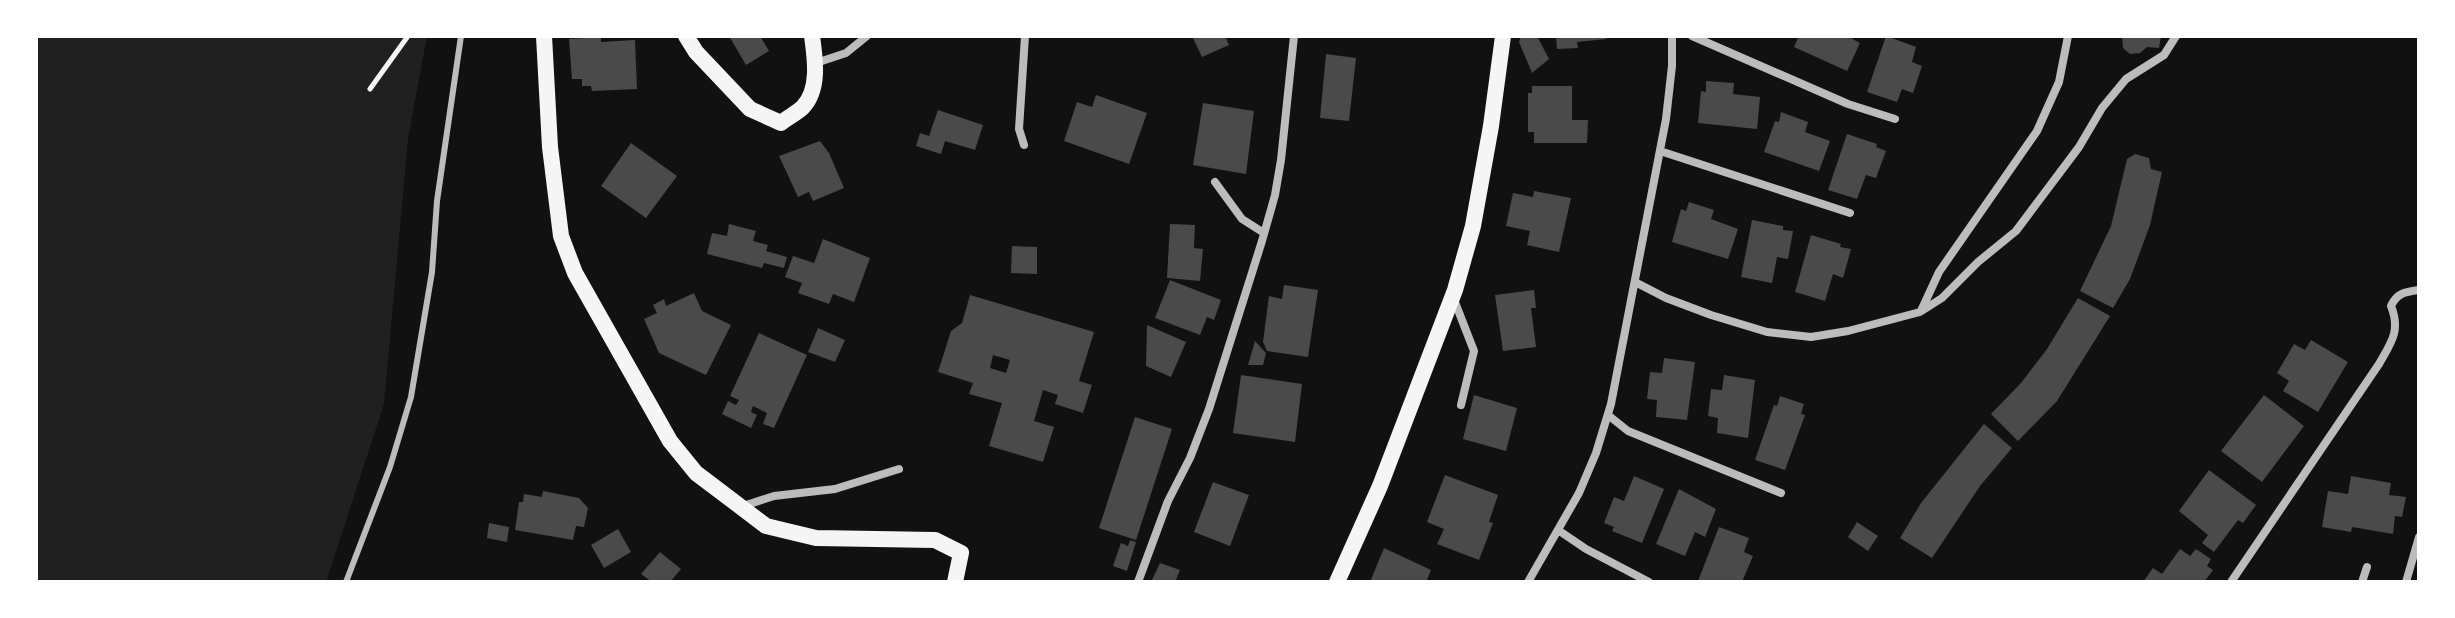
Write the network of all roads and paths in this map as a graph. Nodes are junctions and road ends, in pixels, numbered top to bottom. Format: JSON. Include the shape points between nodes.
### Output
{"nodes":[{"id":1,"x":408,"y":36,"type":"edge"},
{"id":2,"x":461,"y":36,"type":"edge"},
{"id":3,"x":544,"y":36,"type":"edge"},
{"id":4,"x":686,"y":36,"type":"edge"},
{"id":5,"x":812,"y":36,"type":"edge"},
{"id":6,"x":867,"y":36,"type":"edge"},
{"id":7,"x":1025,"y":36,"type":"edge"},
{"id":8,"x":1294,"y":36,"type":"edge"},
{"id":9,"x":1503,"y":36,"type":"edge"},
{"id":10,"x":1672,"y":36,"type":"edge"},
{"id":11,"x":1692,"y":36,"type":"edge"},
{"id":12,"x":2068,"y":36,"type":"edge"},
{"id":13,"x":2176,"y":36,"type":"edge"},
{"id":14,"x":816,"y":63,"type":"junction"},
{"id":15,"x":370,"y":89,"type":"dead end"},
{"id":16,"x":1895,"y":119,"type":"dead end"},
{"id":17,"x":1024,"y":145,"type":"dead end"},
{"id":18,"x":1660,"y":151,"type":"junction"},
{"id":19,"x":1215,"y":182,"type":"dead end"},
{"id":20,"x":1850,"y":213,"type":"dead end"},
{"id":21,"x":1264,"y":233,"type":"junction"},
{"id":22,"x":1635,"y":282,"type":"junction"},
{"id":23,"x":2419,"y":290,"type":"edge"},
{"id":24,"x":1453,"y":296,"type":"junction"},
{"id":25,"x":1920,"y":312,"type":"junction"},
{"id":26,"x":1461,"y":405,"type":"dead end"},
{"id":27,"x":1608,"y":415,"type":"junction"},
{"id":28,"x":899,"y":469,"type":"dead end"},
{"id":29,"x":1781,"y":493,"type":"dead end"},
{"id":30,"x":743,"y":506,"type":"junction"},
{"id":31,"x":1558,"y":530,"type":"junction"},
{"id":32,"x":2419,"y":537,"type":"edge"},
{"id":33,"x":2367,"y":567,"type":"dead end"},
{"id":34,"x":346,"y":582,"type":"edge"},
{"id":35,"x":955,"y":582,"type":"edge"},
{"id":36,"x":1138,"y":582,"type":"edge"},
{"id":37,"x":1337,"y":582,"type":"edge"},
{"id":38,"x":1528,"y":582,"type":"edge"},
{"id":39,"x":1649,"y":582,"type":"edge"},
{"id":40,"x":2231,"y":582,"type":"edge"},
{"id":41,"x":2362,"y":582,"type":"edge"},
{"id":42,"x":2406,"y":582,"type":"edge"}],
"edges":[{"from":1,"to":15,"type":"path"},
{"from":2,"to":34,"type":"lane","via":[[411,397]]},
{"from":3,"to":30,"type":"main road","via":[[561,236],[575,273],[670,441],[696,473]]},
{"from":4,"to":14,"type":"main road","via":[[750,109],[781,123],[811,94]]},
{"from":5,"to":14,"type":"main road"},
{"from":6,"to":14,"type":"street","via":[[846,53]]},
{"from":7,"to":17,"type":"street","via":[[1019,129]]},
{"from":8,"to":21,"type":"street","via":[[1287,122]]},
{"from":9,"to":24,"type":"main road","via":[[1473,226]]},
{"from":10,"to":18,"type":"street"},
{"from":11,"to":16,"type":"street"},
{"from":12,"to":25,"type":"street","via":[[2059,82],[2037,131],[1939,272]]},
{"from":13,"to":25,"type":"street","via":[[2164,55],[2126,79],[2102,108],[2016,231]]},
{"from":18,"to":20,"type":"street"},
{"from":18,"to":22,"type":"street"},
{"from":19,"to":21,"type":"street","via":[[1242,219]]},
{"from":21,"to":36,"type":"street","via":[[1209,409]]},
{"from":22,"to":25,"type":"street","via":[[1711,315],[1767,332],[1811,337]]},
{"from":22,"to":27,"type":"street"},
{"from":23,"to":40,"type":"street","via":[[2395,297],[2393,340]]},
{"from":24,"to":26,"type":"street","via":[[1474,351]]},
{"from":24,"to":37,"type":"main road"},
{"from":27,"to":29,"type":"street","via":[[1628,431]]},
{"from":27,"to":31,"type":"street","via":[[1579,493]]},
{"from":28,"to":30,"type":"street","via":[[835,489],[774,496]]},
{"from":30,"to":35,"type":"main road","via":[[766,526],[816,538],[935,540],[961,553]]},
{"from":31,"to":38,"type":"street"},
{"from":31,"to":39,"type":"street"},
{"from":32,"to":42,"type":"street"},
{"from":33,"to":41,"type":"street"}]}
